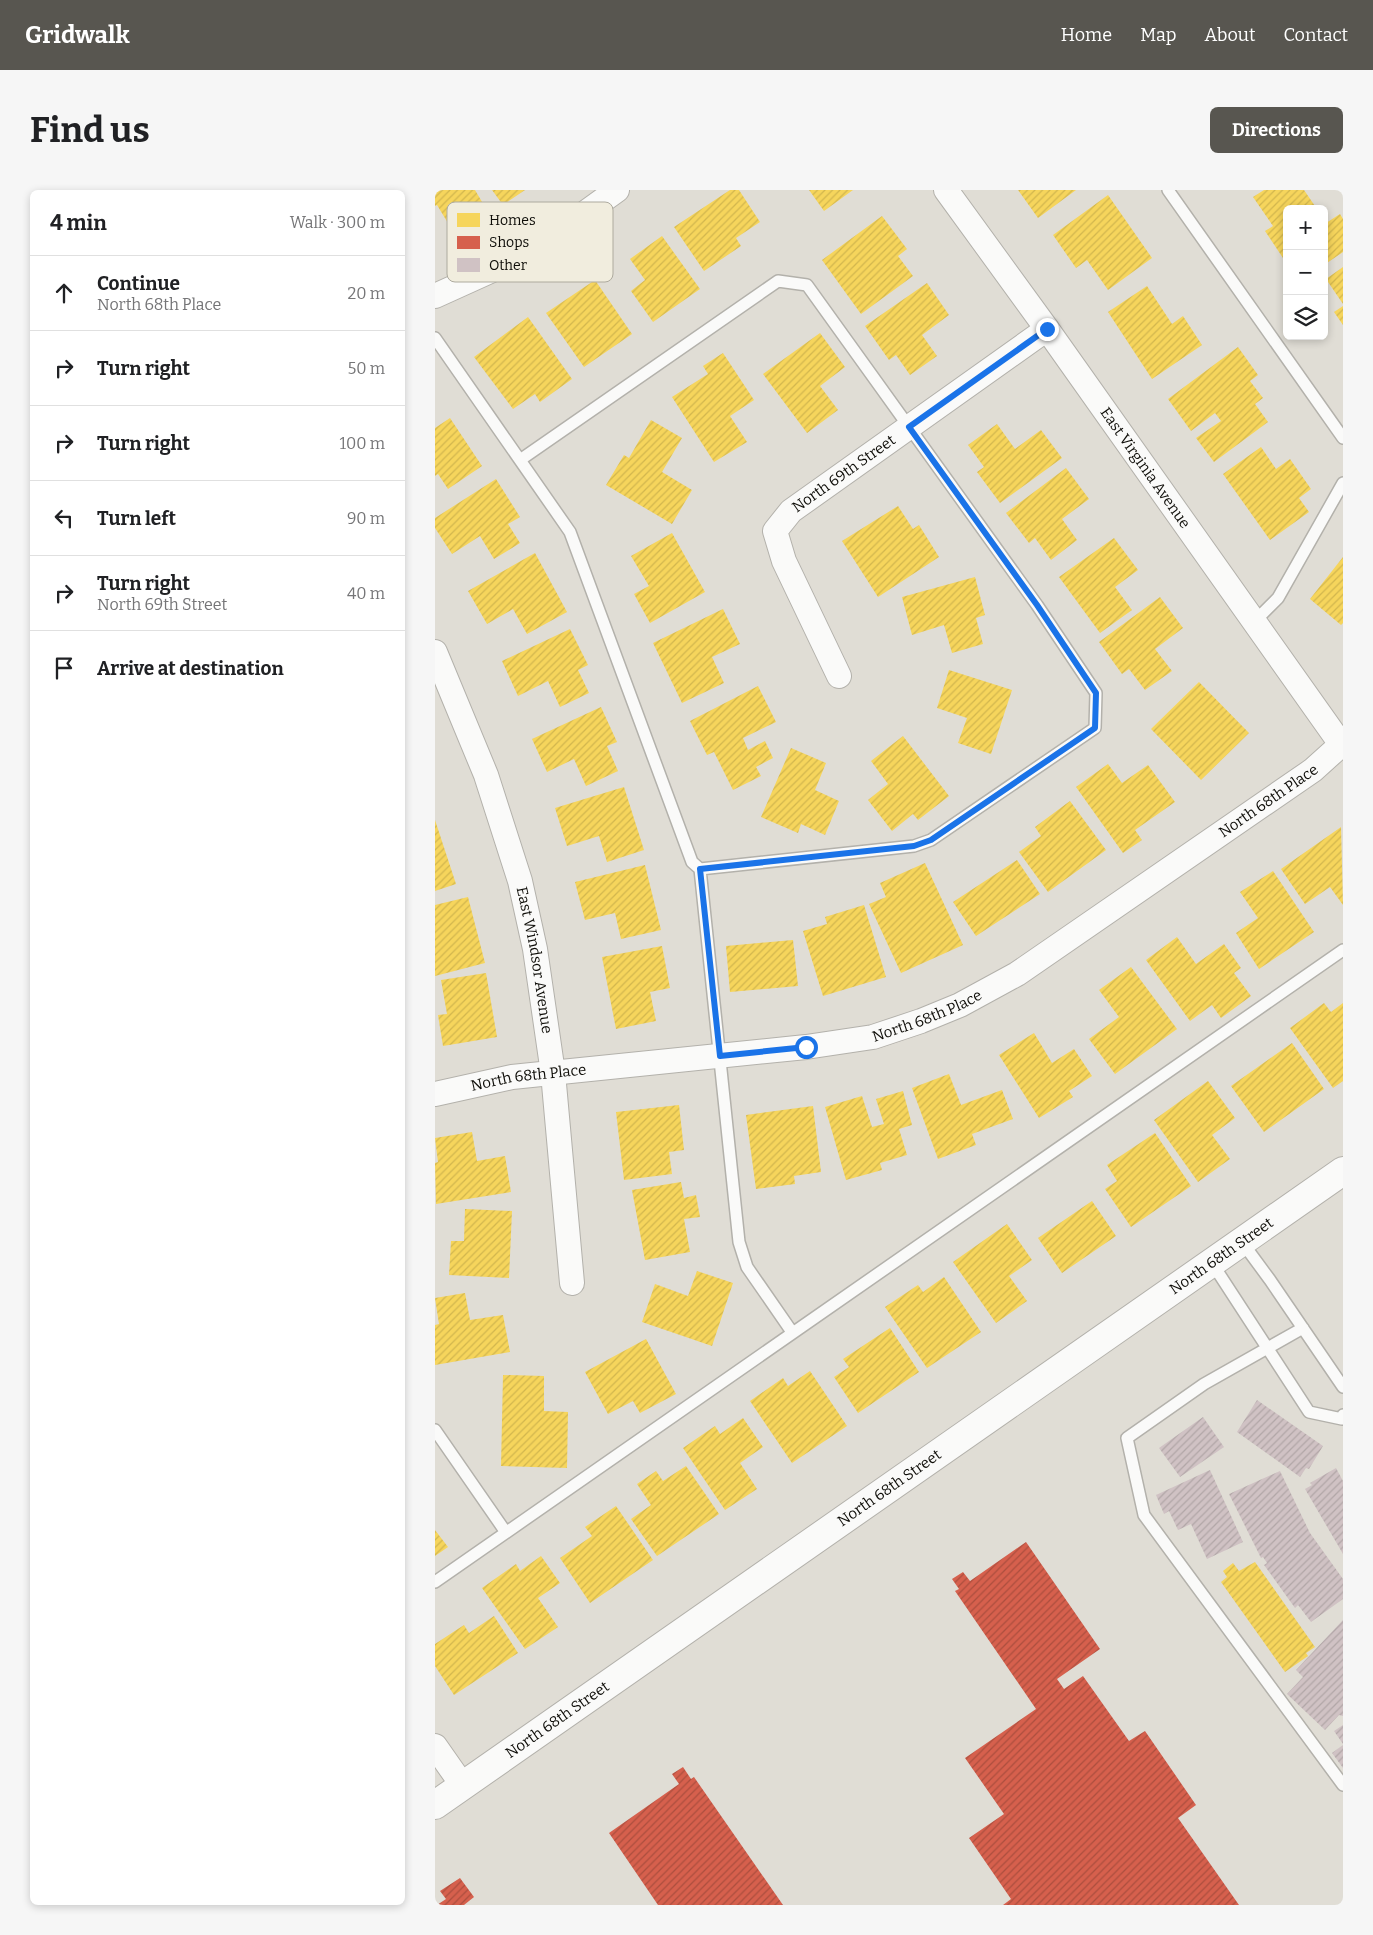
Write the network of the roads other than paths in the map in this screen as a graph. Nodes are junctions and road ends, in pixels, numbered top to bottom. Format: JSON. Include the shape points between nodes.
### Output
{"nodes":[{"id":1,"x":617,"y":190,"type":"edge"},
{"id":2,"x":946,"y":190,"type":"edge"},
{"id":3,"x":1168,"y":190,"type":"edge"},
{"id":4,"x":600,"y":202,"type":"edge"},
{"id":5,"x":466,"y":282,"type":"edge"},
{"id":6,"x":435,"y":296,"type":"edge"},
{"id":7,"x":1047,"y":329,"type":"junction"},
{"id":8,"x":435,"y":338,"type":"edge"},
{"id":9,"x":909,"y":427,"type":"junction"},
{"id":10,"x":1343,"y":438,"type":"edge"},
{"id":11,"x":521,"y":460,"type":"junction"},
{"id":12,"x":1343,"y":483,"type":"edge"},
{"id":13,"x":1255,"y":622,"type":"junction"},
{"id":14,"x":435,"y":652,"type":"edge"},
{"id":15,"x":839,"y":676,"type":"dead end"},
{"id":16,"x":1342,"y":745,"type":"edge"},
{"id":17,"x":700,"y":869,"type":"junction"},
{"id":18,"x":1343,"y":950,"type":"edge"},
{"id":19,"x":720,"y":1056,"type":"junction"},
{"id":20,"x":553,"y":1073,"type":"junction"},
{"id":21,"x":435,"y":1094,"type":"edge"},
{"id":22,"x":1343,"y":1171,"type":"edge"},
{"id":23,"x":1242,"y":1242,"type":"junction"},
{"id":24,"x":1212,"y":1263,"type":"junction"},
{"id":25,"x":572,"y":1283,"type":"dead end"},
{"id":26,"x":1303,"y":1328,"type":"junction"},
{"id":27,"x":792,"y":1332,"type":"junction"},
{"id":28,"x":1267,"y":1349,"type":"junction"},
{"id":29,"x":1343,"y":1387,"type":"edge"},
{"id":30,"x":1343,"y":1415,"type":"edge"},
{"id":31,"x":435,"y":1430,"type":"edge"},
{"id":32,"x":505,"y":1532,"type":"junction"},
{"id":33,"x":435,"y":1582,"type":"edge"},
{"id":34,"x":435,"y":1746,"type":"edge"},
{"id":35,"x":1343,"y":1785,"type":"edge"},
{"id":36,"x":463,"y":1786,"type":"junction"},
{"id":37,"x":435,"y":1805,"type":"edge"}],
"edges":[{"from":1,"to":4,"type":"street"},
{"from":2,"to":7,"type":"street","name":"East Virginia Avenue"},
{"from":3,"to":10,"type":"lane"},
{"from":5,"to":6,"type":"street"},
{"from":7,"to":9,"type":"street","name":"North 69th Street"},
{"from":7,"to":13,"type":"street","name":"East Virginia Avenue"},
{"from":8,"to":11,"type":"lane"},
{"from":9,"to":11,"type":"lane","via":[[807,285],[778,281]]},
{"from":9,"to":15,"type":"street","name":"North 69th Street","via":[[791,511],[775,531],[784,560]]},
{"from":9,"to":17,"type":"lane","via":[[1096,693],[1095,728],[931,840],[914,846]]},
{"from":11,"to":17,"type":"lane","via":[[570,532],[692,862]]},
{"from":12,"to":13,"type":"lane","via":[[1278,598]]},
{"from":13,"to":16,"type":"street","name":"East Virginia Avenue"},
{"from":14,"to":20,"type":"street","name":"East Windsor Avenue","via":[[486,775],[520,880],[535,950]]},
{"from":16,"to":19,"type":"street","name":"North 68th Place","via":[[1313,770],[987,992],[921,1021],[873,1037]]},
{"from":17,"to":19,"type":"lane"},
{"from":18,"to":27,"type":"lane"},
{"from":19,"to":20,"type":"street","name":"North 68th Place"},
{"from":19,"to":27,"type":"lane","via":[[739,1242],[747,1266]]},
{"from":20,"to":21,"type":"street","name":"North 68th Place","via":[[512,1077]]},
{"from":20,"to":25,"type":"street","name":"East Windsor Avenue"},
{"from":22,"to":23,"type":"street","name":"North 68th Street"},
{"from":23,"to":24,"type":"street","name":"North 68th Street"},
{"from":23,"to":26,"type":"lane"},
{"from":24,"to":28,"type":"lane"},
{"from":24,"to":36,"type":"street","name":"North 68th Street"},
{"from":26,"to":28,"type":"lane"},
{"from":26,"to":29,"type":"lane"},
{"from":27,"to":32,"type":"lane"},
{"from":28,"to":30,"type":"lane","via":[[1309,1412],[1342,1419]]},
{"from":28,"to":35,"type":"lane","via":[[1204,1384],[1127,1438],[1143,1515]]},
{"from":31,"to":32,"type":"lane"},
{"from":32,"to":33,"type":"lane"},
{"from":34,"to":36,"type":"street"},
{"from":36,"to":37,"type":"street","name":"North 68th Street"}]}
